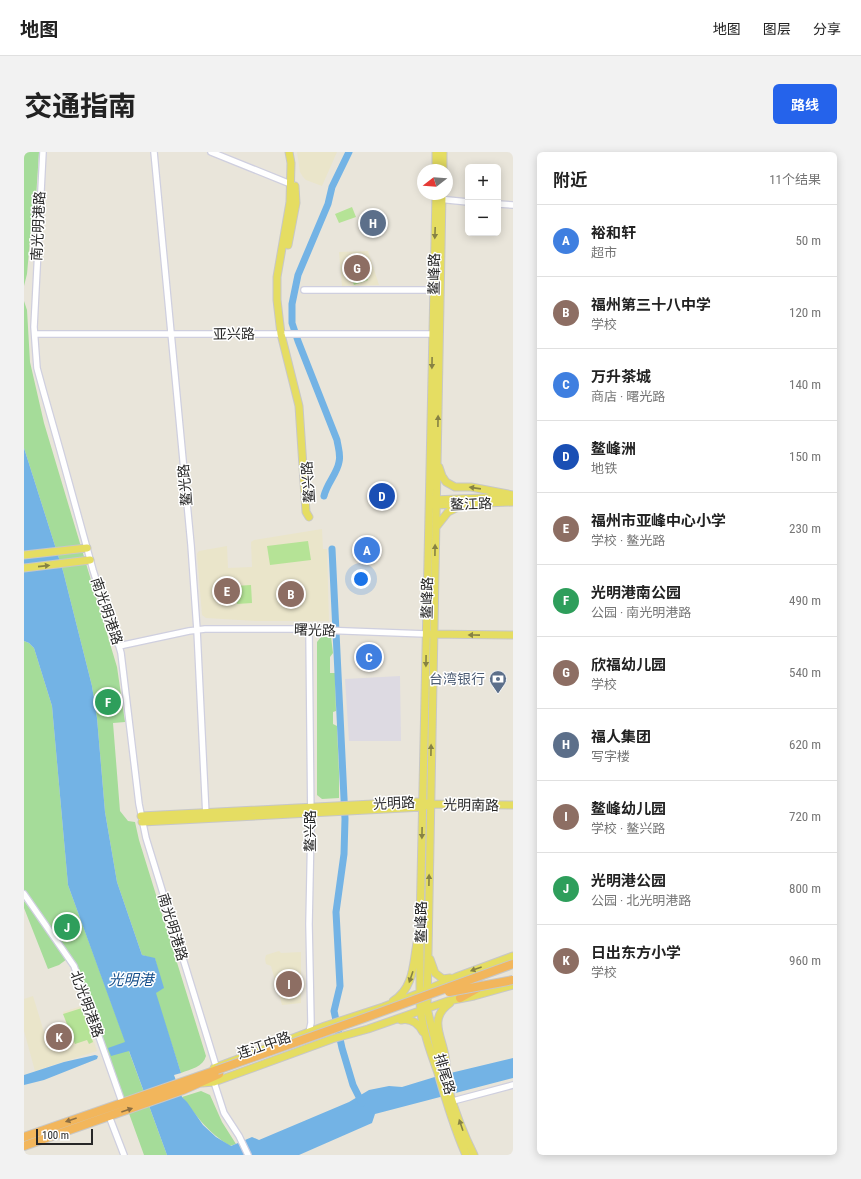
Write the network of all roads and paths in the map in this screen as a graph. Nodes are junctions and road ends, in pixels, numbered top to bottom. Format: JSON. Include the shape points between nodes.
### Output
{"nodes":[{"id":1,"x":43,"y":152,"type":"edge"},
{"id":2,"x":154,"y":152,"type":"edge"},
{"id":3,"x":211,"y":152,"type":"edge"},
{"id":4,"x":288,"y":152,"type":"edge"},
{"id":5,"x":293,"y":152,"type":"edge"},
{"id":6,"x":436,"y":152,"type":"edge"},
{"id":7,"x":443,"y":152,"type":"edge"},
{"id":8,"x":436,"y":164,"type":"edge"},
{"id":9,"x":443,"y":164,"type":"edge"},
{"id":10,"x":293,"y":185,"type":"junction"},
{"id":11,"x":453,"y":199,"type":"edge"},
{"id":12,"x":439,"y":200,"type":"edge"},
{"id":13,"x":439,"y":200,"type":"edge"},
{"id":14,"x":465,"y":201,"type":"edge"},
{"id":15,"x":501,"y":204,"type":"edge"},
{"id":16,"x":513,"y":205,"type":"edge"},
{"id":17,"x":304,"y":290,"type":"dead end"},
{"id":18,"x":433,"y":290,"type":"junction"},
{"id":19,"x":35,"y":334,"type":"junction"},
{"id":20,"x":171,"y":334,"type":"junction"},
{"id":21,"x":285,"y":334,"type":"junction"},
{"id":22,"x":433,"y":334,"type":"junction"},
{"id":23,"x":437,"y":462,"type":"junction"},
{"id":24,"x":513,"y":496,"type":"edge"},
{"id":25,"x":433,"y":502,"type":"junction"},
{"id":26,"x":513,"y":502,"type":"edge"},
{"id":27,"x":466,"y":504,"type":"junction"},
{"id":28,"x":436,"y":528,"type":"junction"},
{"id":29,"x":87,"y":548,"type":"junction"},
{"id":30,"x":24,"y":555,"type":"edge"},
{"id":31,"x":90,"y":560,"type":"junction"},
{"id":32,"x":24,"y":568,"type":"edge"},
{"id":33,"x":197,"y":630,"type":"junction"},
{"id":34,"x":309,"y":630,"type":"junction"},
{"id":35,"x":430,"y":634,"type":"junction"},
{"id":36,"x":513,"y":635,"type":"edge"},
{"id":37,"x":119,"y":646,"type":"junction"},
{"id":38,"x":425,"y":804,"type":"junction"},
{"id":39,"x":513,"y":805,"type":"edge"},
{"id":40,"x":310,"y":811,"type":"junction"},
{"id":41,"x":206,"y":815,"type":"junction"},
{"id":42,"x":142,"y":819,"type":"junction"},
{"id":43,"x":24,"y":894,"type":"edge"},
{"id":44,"x":420,"y":925,"type":"junction"},
{"id":45,"x":428,"y":950,"type":"junction"},
{"id":46,"x":513,"y":956,"type":"edge"},
{"id":47,"x":512,"y":966,"type":"edge"},
{"id":48,"x":513,"y":976,"type":"edge"},
{"id":49,"x":456,"y":977,"type":"junction"},
{"id":50,"x":513,"y":980,"type":"edge"},
{"id":51,"x":444,"y":983,"type":"junction"},
{"id":52,"x":513,"y":985,"type":"edge"},
{"id":53,"x":427,"y":989,"type":"junction"},
{"id":54,"x":420,"y":993,"type":"junction"},
{"id":55,"x":453,"y":998,"type":"junction"},
{"id":56,"x":420,"y":1002,"type":"joint"},
{"id":57,"x":383,"y":1007,"type":"junction"},
{"id":58,"x":423,"y":1009,"type":"junction"},
{"id":59,"x":368,"y":1029,"type":"junction"},
{"id":60,"x":309,"y":1032,"type":"junction"},
{"id":61,"x":432,"y":1056,"type":"junction"},
{"id":62,"x":217,"y":1070,"type":"junction"},
{"id":63,"x":442,"y":1075,"type":"junction"},
{"id":64,"x":198,"y":1079,"type":"junction"},
{"id":65,"x":214,"y":1082,"type":"junction"},
{"id":66,"x":513,"y":1085,"type":"edge"},
{"id":67,"x":149,"y":1098,"type":"junction"},
{"id":68,"x":450,"y":1098,"type":"junction"},
{"id":69,"x":122,"y":1102,"type":"junction"},
{"id":70,"x":109,"y":1116,"type":"junction"},
{"id":71,"x":24,"y":1137,"type":"edge"},
{"id":72,"x":24,"y":1146,"type":"edge"},
{"id":73,"x":124,"y":1155,"type":"edge"},
{"id":74,"x":248,"y":1155,"type":"edge"},
{"id":75,"x":466,"y":1155,"type":"edge"},
{"id":76,"x":474,"y":1155,"type":"edge"}],
"edges":[{"from":1,"to":19,"type":"street","name":"南光明港路","via":[[35,281]]},
{"from":2,"to":20,"type":"street","name":"鳌光路"},
{"from":3,"to":10,"type":"street"},
{"from":4,"to":10,"type":"main road","name":"鳌兴路"},
{"from":5,"to":10,"type":"main road","name":"鳌兴路"},
{"from":6,"to":8,"type":"main road"},
{"from":7,"to":9,"type":"main road"},
{"from":10,"to":21,"type":"main road","name":"鳌兴路","via":[[296,203],[281,291]]},
{"from":11,"to":14,"type":"street"},
{"from":12,"to":18,"type":"main road","name":"鳌峰路","one_way":true},
{"from":23,"to":13,"type":"main road","name":"鳌峰路","one_way":true},
{"from":15,"to":16,"type":"street"},
{"from":17,"to":18,"type":"street"},
{"from":18,"to":22,"type":"main road","name":"鳌峰路"},
{"from":19,"to":20,"type":"street","name":"亚兴路"},
{"from":19,"to":29,"type":"street","name":"南光明港路","via":[[41,384]]},
{"from":20,"to":21,"type":"street","name":"亚兴路"},
{"from":20,"to":33,"type":"street","name":"鳌光路"},
{"from":21,"to":21,"type":"main road","name":"鳌兴路","via":[[299,406],[306,512],[309,517],[302,404]]},
{"from":21,"to":22,"type":"street","name":"亚兴路"},
{"from":22,"to":25,"type":"main road","name":"鳌峰路","one_way":true},
{"from":24,"to":23,"type":"main road","one_way":true,"via":[[472,487],[454,487],[446,482]]},
{"from":23,"to":25,"type":"main road","name":"鳌峰路"},
{"from":24,"to":25,"type":"main road","name":"鳌江路"},
{"from":25,"to":27,"type":"main road","name":"鳌江路"},
{"from":25,"to":28,"type":"main road","name":"鳌峰路"},
{"from":25,"to":35,"type":"main road","name":"鳌峰路"},
{"from":26,"to":27,"type":"main road","name":"鳌江路"},
{"from":27,"to":28,"type":"main road","via":[[448,512]]},
{"from":35,"to":28,"type":"main road","name":"鳌峰路","one_way":true},
{"from":29,"to":30,"type":"main road"},
{"from":29,"to":31,"type":"street","name":"南光明港路"},
{"from":32,"to":31,"type":"main road","one_way":true},
{"from":31,"to":37,"type":"street","name":"南光明港路"},
{"from":33,"to":34,"type":"street","name":"曙光路"},
{"from":33,"to":37,"type":"street","name":"曙光路"},
{"from":33,"to":41,"type":"street","name":"鳌光路"},
{"from":34,"to":35,"type":"street","name":"曙光路"},
{"from":34,"to":40,"type":"street","name":"鳌兴路"},
{"from":36,"to":35,"type":"main road","name":"曙光路","one_way":true},
{"from":35,"to":38,"type":"main road","name":"鳌峰路"},
{"from":37,"to":42,"type":"street","name":"南光明港路"},
{"from":38,"to":39,"type":"main road","name":"光明南路"},
{"from":38,"to":40,"type":"main road","name":"光明路"},
{"from":38,"to":44,"type":"main road","name":"鳌峰路","one_way":true},
{"from":45,"to":38,"type":"main road","name":"鳌峰路","one_way":true},
{"from":40,"to":41,"type":"main road","name":"光明路"},
{"from":40,"to":60,"type":"street","name":"鳌兴路"},
{"from":41,"to":42,"type":"main road","name":"光明路"},
{"from":42,"to":62,"type":"street","name":"南光明港路"},
{"from":43,"to":69,"type":"street","name":"北光明港路","via":[[74,966]]},
{"from":44,"to":54,"type":"main road","name":"鳌峰路"},
{"from":44,"to":57,"type":"main road","one_way":true,"via":[[411,979],[402,994]]},
{"from":45,"to":49,"type":"main road","via":[[435,973],[443,979]]},
{"from":45,"to":53,"type":"main road","name":"鳌峰路"},
{"from":46,"to":49,"type":"main road","one_way":true},
{"from":47,"to":55,"type":"highway","name":"连江中路","bridge":true},
{"from":47,"to":62,"type":"highway","name":"连江中路","bridge":true},
{"from":48,"to":55,"type":"highway","bridge":true},
{"from":49,"to":51,"type":"main road"},
{"from":50,"to":55,"type":"highway","bridge":true},
{"from":51,"to":53,"type":"main road"},
{"from":51,"to":55,"type":"main road","via":[[441,987],[444,998]]},
{"from":52,"to":55,"type":"main road","via":[[474,996]]},
{"from":53,"to":54,"type":"main road"},
{"from":53,"to":58,"type":"main road","name":"排尾路"},
{"from":54,"to":56,"type":"main road","name":"鳌峰路"},
{"from":54,"to":57,"type":"main road"},
{"from":55,"to":58,"type":"main road"},
{"from":55,"to":62,"type":"highway","name":"连江中路"},
{"from":55,"to":63,"type":"main road","via":[[441,1010],[437,1022],[445,1056]]},
{"from":56,"to":58,"type":"main road","name":"排尾路"},
{"from":57,"to":60,"type":"main road"},
{"from":58,"to":59,"type":"main road"},
{"from":58,"to":61,"type":"main road","name":"排尾路"},
{"from":58,"to":63,"type":"main road","name":"排尾路"},
{"from":59,"to":61,"type":"main road","via":[[411,1020],[423,1031]]},
{"from":59,"to":65,"type":"main road"},
{"from":60,"to":62,"type":"main road"},
{"from":61,"to":63,"type":"main road","name":"排尾路"},
{"from":62,"to":64,"type":"highway","name":"连江中路"},
{"from":63,"to":68,"type":"main road","name":"排尾路"},
{"from":64,"to":65,"type":"main road"},
{"from":64,"to":67,"type":"highway","name":"连江中路"},
{"from":65,"to":74,"type":"street","via":[[224,1113]]},
{"from":66,"to":68,"type":"street"},
{"from":67,"to":69,"type":"highway","name":"连江中路"},
{"from":70,"to":67,"type":"highway","name":"连江中路","one_way":true},
{"from":68,"to":75,"type":"main road","name":"排尾路","via":[[455,1130]]},
{"from":76,"to":68,"type":"main road","name":"排尾路","one_way":true},
{"from":69,"to":71,"type":"highway","name":"连江中路","one_way":true},
{"from":70,"to":72,"type":"highway","name":"连江中路"},
{"from":70,"to":73,"type":"street"}]}
